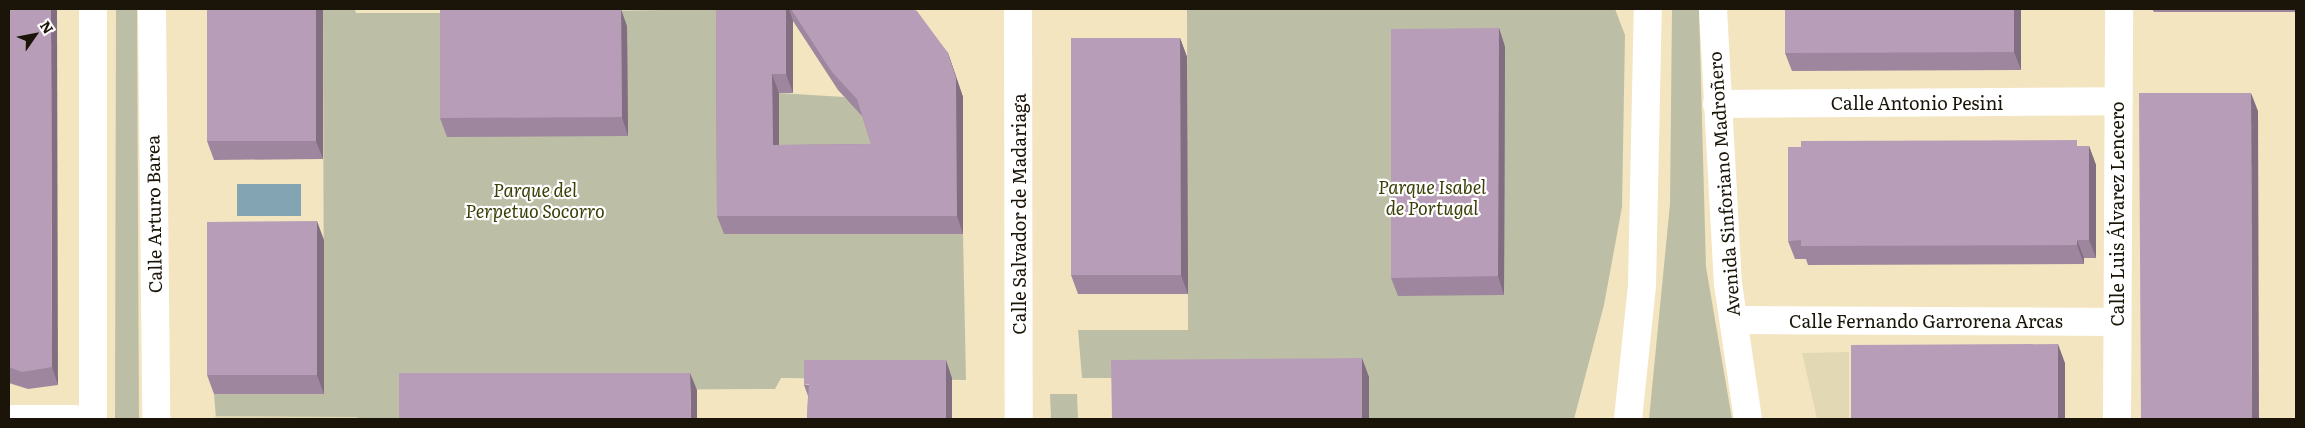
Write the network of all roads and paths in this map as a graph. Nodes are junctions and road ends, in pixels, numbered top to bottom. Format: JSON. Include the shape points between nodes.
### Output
{"nodes":[{"id":1,"x":94,"y":9,"type":"edge"},
{"id":2,"x":152,"y":9,"type":"edge"},
{"id":3,"x":1018,"y":9,"type":"edge"},
{"id":4,"x":1648,"y":9,"type":"edge"},
{"id":5,"x":1713,"y":9,"type":"edge"},
{"id":6,"x":2118,"y":9,"type":"edge"},
{"id":7,"x":2117,"y":102,"type":"junction"},
{"id":8,"x":1717,"y":104,"type":"junction"},
{"id":9,"x":1734,"y":320,"type":"junction"},
{"id":10,"x":2117,"y":322,"type":"junction"},
{"id":11,"x":9,"y":419,"type":"edge"},
{"id":12,"x":75,"y":419,"type":"edge"},
{"id":13,"x":93,"y":419,"type":"edge"},
{"id":14,"x":156,"y":419,"type":"edge"},
{"id":15,"x":1020,"y":419,"type":"edge"},
{"id":16,"x":1628,"y":419,"type":"edge"},
{"id":17,"x":1748,"y":419,"type":"edge"},
{"id":18,"x":2117,"y":419,"type":"edge"}],
"edges":[{"from":1,"to":13,"type":"street"},
{"from":2,"to":14,"type":"street","name":"Calle Arturo Barea"},
{"from":3,"to":15,"type":"street","name":"Calle Salvador de Madariaga"},
{"from":4,"to":16,"type":"street","via":[[1642,285]]},
{"from":5,"to":8,"type":"street","name":"Avenida Sinforiano Madroñero"},
{"from":6,"to":7,"type":"street","name":"Calle Luis Álvarez Lencero"},
{"from":7,"to":8,"type":"street","name":"Calle Antonio Pesini"},
{"from":7,"to":10,"type":"street","name":"Calle Luis Álvarez Lencero"},
{"from":8,"to":9,"type":"street","name":"Avenida Sinforiano Madroñero"},
{"from":9,"to":10,"type":"street","name":"Calle Fernando Garrorena Arcas"},
{"from":9,"to":17,"type":"street","name":"Avenida Sinforiano Madroñero"},
{"from":10,"to":18,"type":"street","name":"Calle Luis Álvarez Lencero"},
{"from":11,"to":12,"type":"street"}]}
